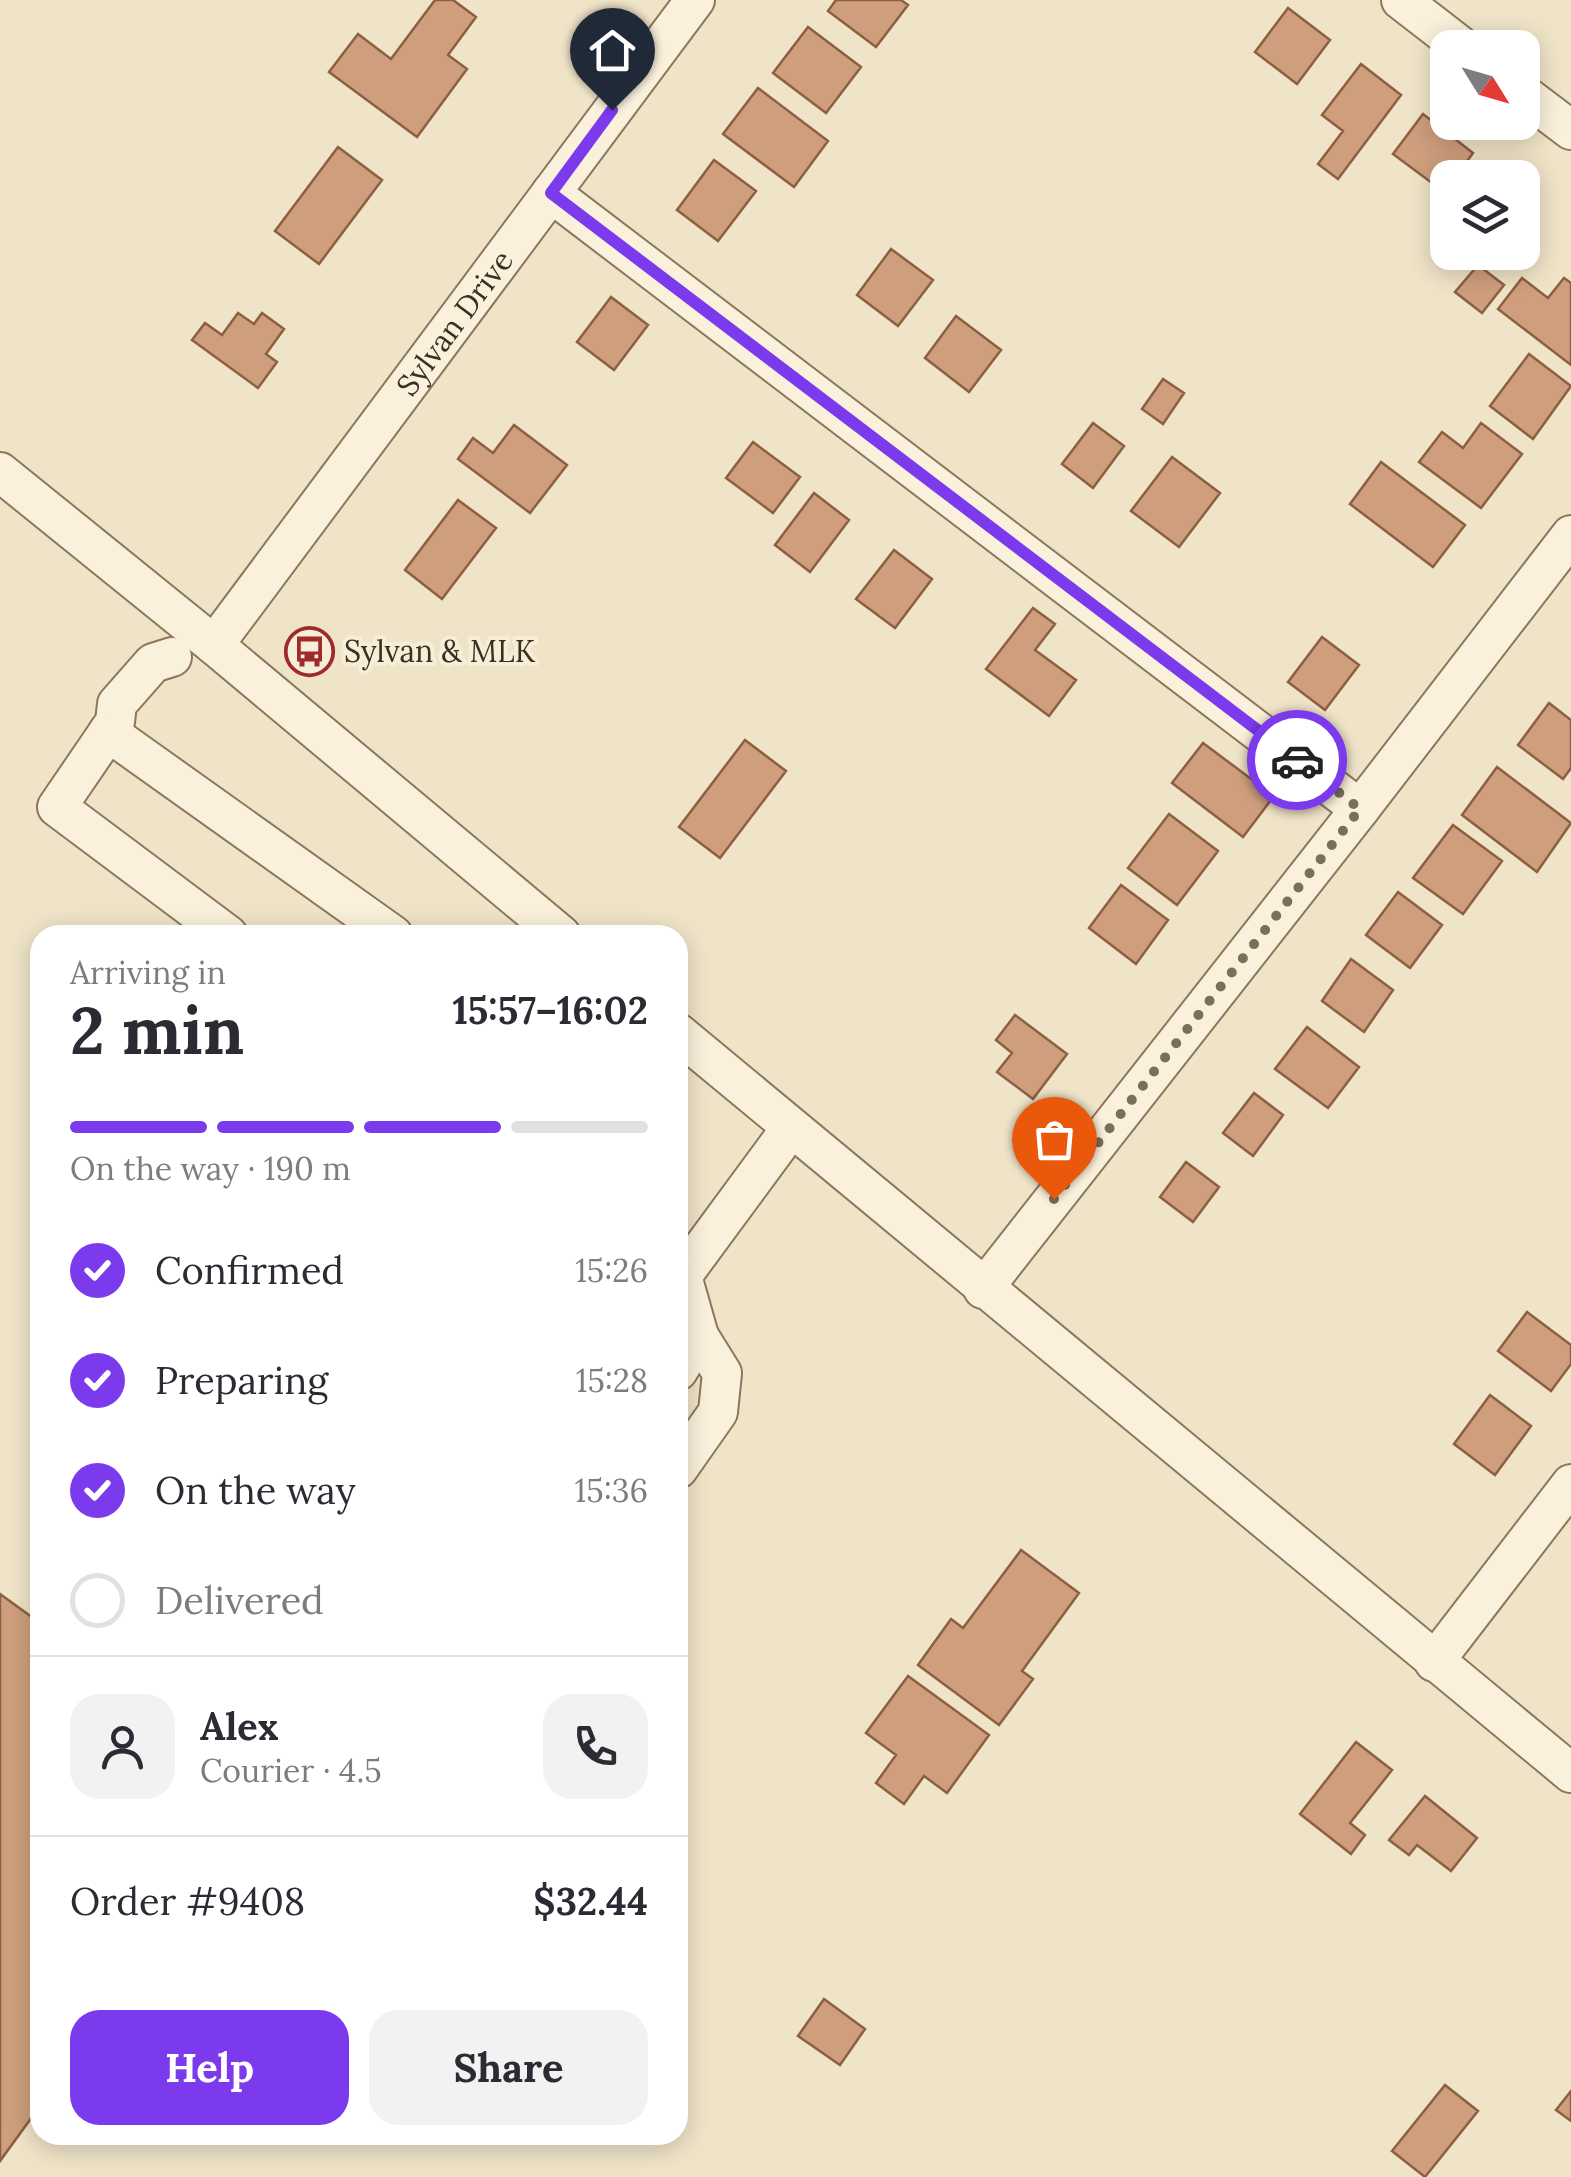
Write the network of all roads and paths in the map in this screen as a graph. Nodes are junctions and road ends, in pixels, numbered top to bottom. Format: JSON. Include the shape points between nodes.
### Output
{"nodes":[{"id":1,"x":695,"y":0,"type":"edge"},
{"id":2,"x":1401,"y":0,"type":"edge"},
{"id":3,"x":1440,"y":30,"type":"edge"},
{"id":4,"x":1540,"y":107,"type":"edge"},
{"id":5,"x":1571,"y":130,"type":"edge"},
{"id":6,"x":551,"y":193,"type":"junction"},
{"id":7,"x":0,"y":472,"type":"edge"},
{"id":8,"x":1571,"y":534,"type":"edge"},
{"id":9,"x":193,"y":644,"type":"junction"},
{"id":10,"x":112,"y":727,"type":"junction"},
{"id":11,"x":1360,"y":809,"type":"junction"},
{"id":12,"x":215,"y":925,"type":"edge"},
{"id":13,"x":379,"y":925,"type":"edge"},
{"id":14,"x":548,"y":925,"type":"edge"},
{"id":15,"x":688,"y":1041,"type":"edge"},
{"id":16,"x":791,"y":1128,"type":"junction"},
{"id":17,"x":688,"y":1263,"type":"edge"},
{"id":18,"x":983,"y":1289,"type":"junction"},
{"id":19,"x":688,"y":1300,"type":"edge"},
{"id":20,"x":699,"y":1336,"type":"junction"},
{"id":21,"x":688,"y":1354,"type":"edge"},
{"id":22,"x":688,"y":1455,"type":"edge"},
{"id":23,"x":1571,"y":1484,"type":"edge"},
{"id":24,"x":1434,"y":1662,"type":"junction"},
{"id":25,"x":1571,"y":1773,"type":"edge"}],
"edges":[{"from":1,"to":6,"type":"street","name":"Sylvan Drive"},
{"from":2,"to":3,"type":"street"},
{"from":4,"to":5,"type":"street"},
{"from":6,"to":9,"type":"street","name":"Sylvan Drive"},
{"from":6,"to":11,"type":"street"},
{"from":7,"to":9,"type":"street"},
{"from":8,"to":11,"type":"street"},
{"from":9,"to":10,"type":"street","name":"Sylvan Drive","via":[[136,715]]},
{"from":9,"to":14,"type":"street"},
{"from":10,"to":12,"type":"street","name":"Sylvan Drive","via":[[57,807]]},
{"from":10,"to":13,"type":"street"},
{"from":11,"to":18,"type":"street"},
{"from":15,"to":16,"type":"street"},
{"from":16,"to":17,"type":"street"},
{"from":16,"to":18,"type":"street"},
{"from":18,"to":24,"type":"street"},
{"from":19,"to":20,"type":"street"},
{"from":20,"to":21,"type":"street"},
{"from":20,"to":22,"type":"street","via":[[722,1373],[718,1412]]},
{"from":23,"to":24,"type":"street"},
{"from":24,"to":25,"type":"street"}]}
